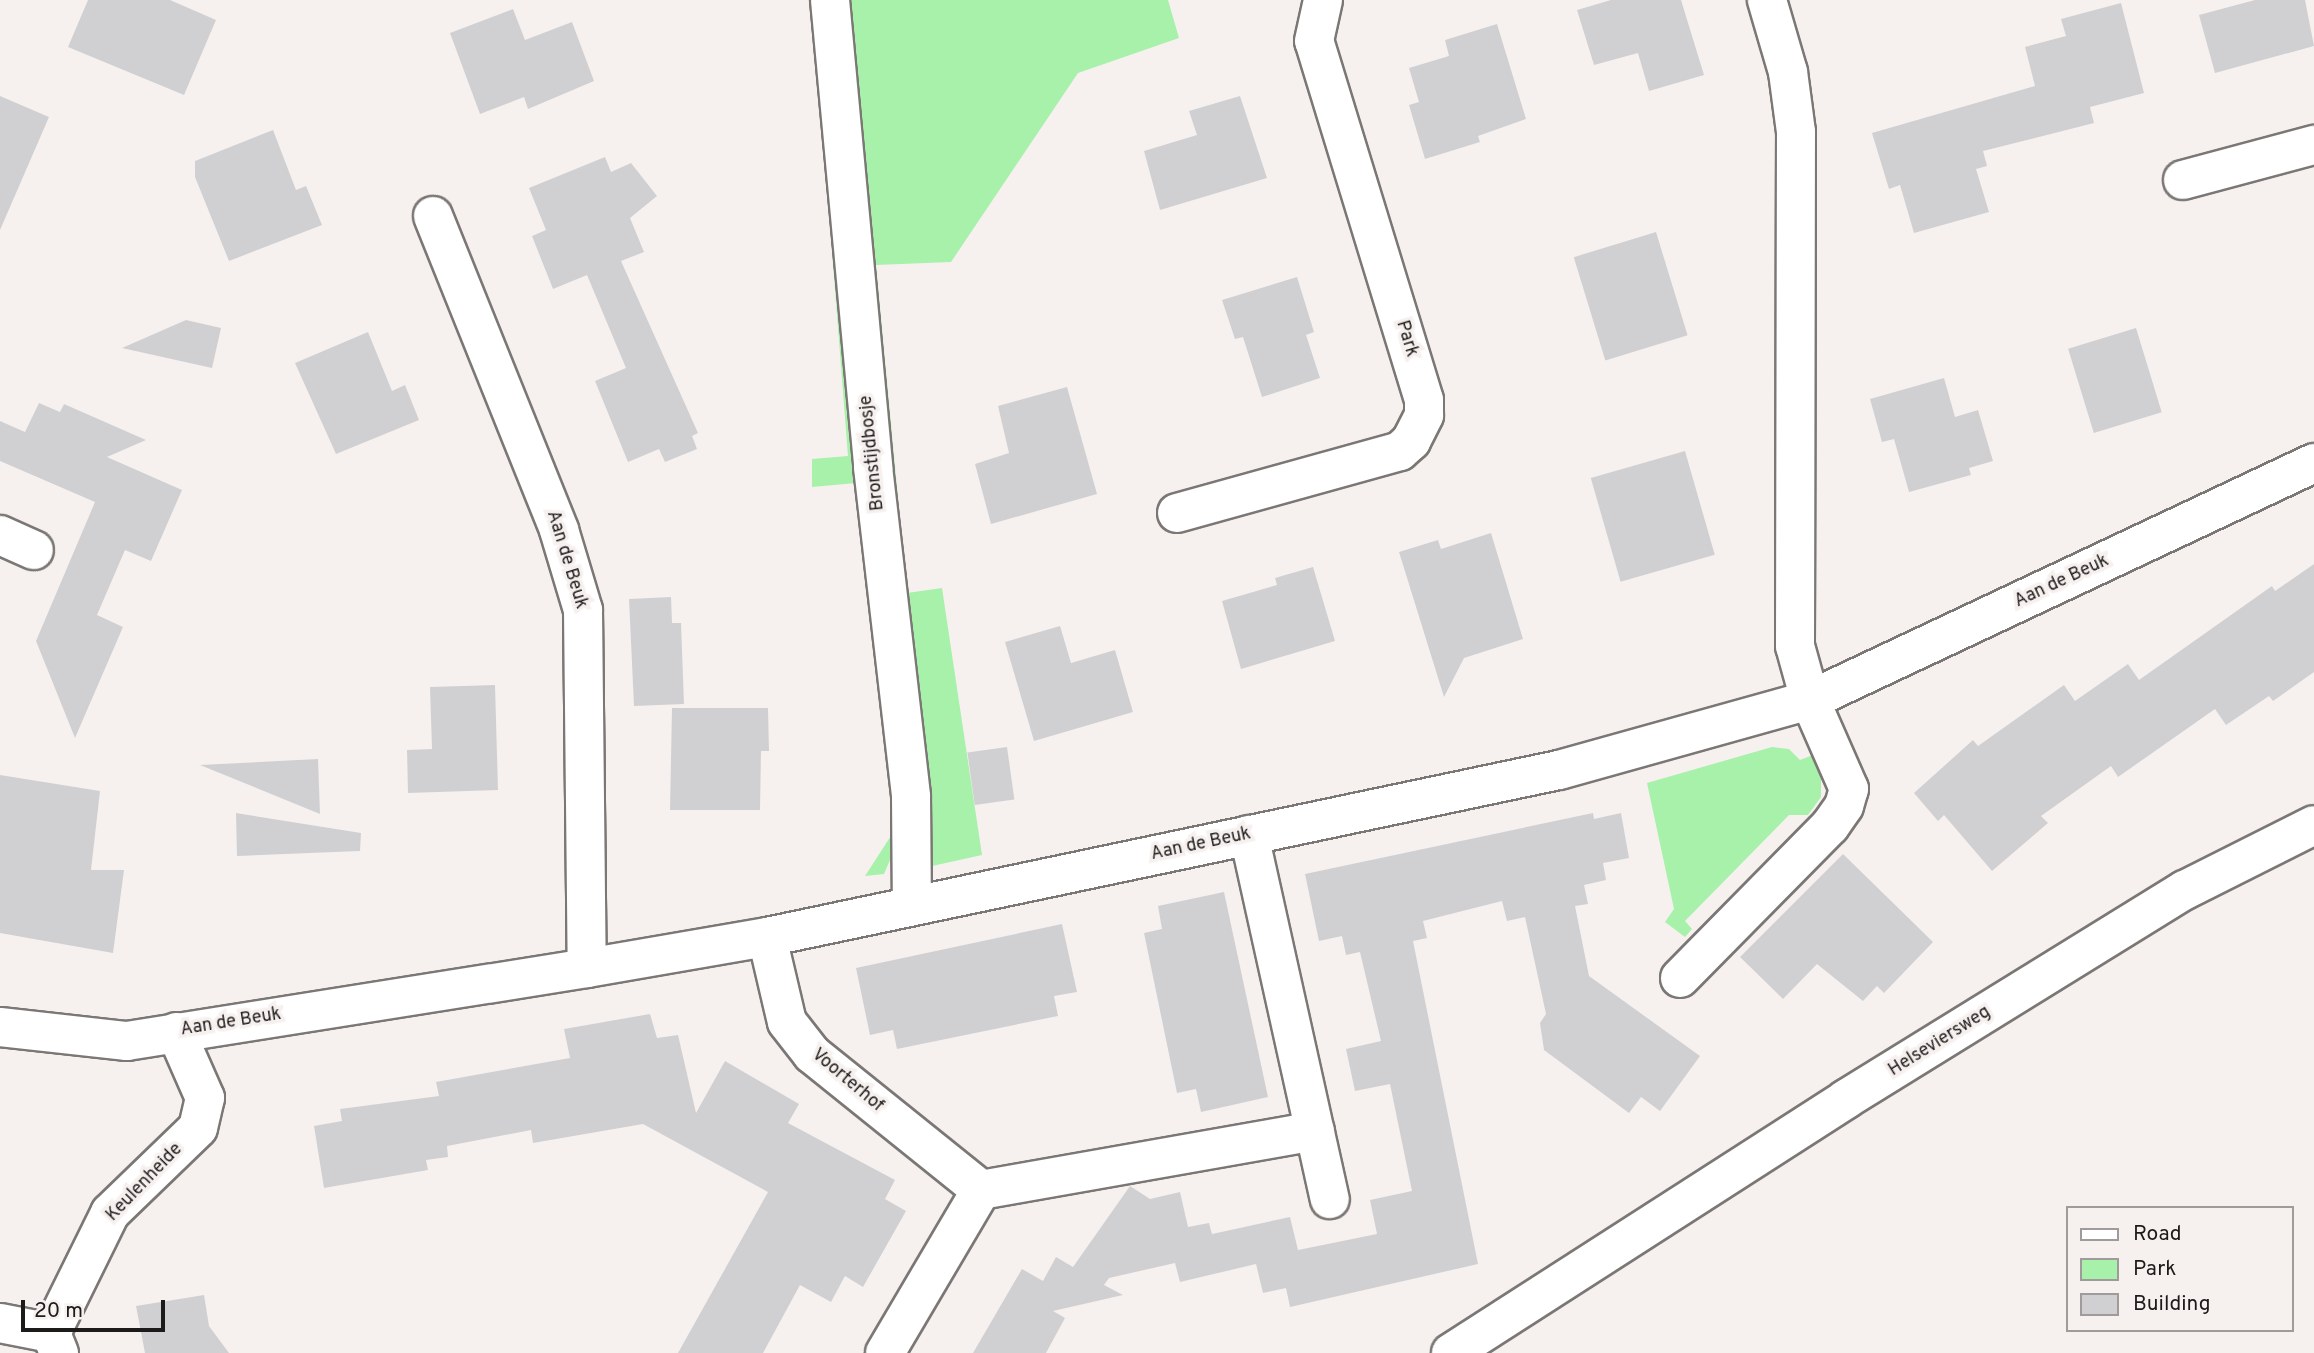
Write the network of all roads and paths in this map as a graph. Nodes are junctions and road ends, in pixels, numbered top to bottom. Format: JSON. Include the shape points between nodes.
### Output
{"nodes":[{"id":1,"x":830,"y":0,"type":"edge"},
{"id":2,"x":1323,"y":0,"type":"edge"},
{"id":3,"x":1767,"y":0,"type":"edge"},
{"id":4,"x":2314,"y":145,"type":"edge"},
{"id":5,"x":2183,"y":180,"type":"dead end"},
{"id":6,"x":433,"y":216,"type":"dead end"},
{"id":7,"x":2314,"y":463,"type":"edge"},
{"id":8,"x":1177,"y":513,"type":"dead end"},
{"id":9,"x":1810,"y":700,"type":"junction"},
{"id":10,"x":2314,"y":825,"type":"edge"},
{"id":11,"x":1249,"y":835,"type":"junction"},
{"id":12,"x":912,"y":906,"type":"junction"},
{"id":13,"x":767,"y":937,"type":"junction"},
{"id":14,"x":587,"y":968,"type":"junction"},
{"id":15,"x":1680,"y":978,"type":"dead end"},
{"id":16,"x":0,"y":1027,"type":"edge"},
{"id":17,"x":176,"y":1032,"type":"junction"},
{"id":18,"x":1315,"y":1131,"type":"junction"},
{"id":19,"x":981,"y":1189,"type":"junction"},
{"id":20,"x":1329,"y":1199,"type":"dead end"},
{"id":21,"x":0,"y":1323,"type":"edge"},
{"id":22,"x":55,"y":1343,"type":"edge"},
{"id":23,"x":885,"y":1353,"type":"edge"},
{"id":24,"x":1451,"y":1353,"type":"edge"}],
"edges":[{"from":1,"to":12,"type":"street","name":"Bronstijdbosje","via":[[873,467],[911,797]]},
{"from":2,"to":8,"type":"street","name":"Park","via":[[1314,41],[1424,400],[1424,415],[1411,441],[1400,451]]},
{"from":3,"to":9,"type":"street","via":[[1788,72],[1796,132],[1792,598],[1795,646]]},
{"from":4,"to":5,"type":"street"},
{"from":6,"to":14,"type":"street","name":"Aan de Beuk","via":[[559,530],[583,610]]},
{"from":7,"to":9,"type":"street","name":"Aan de Beuk"},
{"from":9,"to":11,"type":"street","name":"Aan de Beuk","via":[[1559,770]]},
{"from":9,"to":15,"type":"street","via":[[1845,774],[1849,789],[1844,806]]},
{"from":10,"to":24,"type":"street","name":"Helseviersweg","via":[[2186,890]]},
{"from":11,"to":12,"type":"street","name":"Aan de Beuk"},
{"from":11,"to":18,"type":"street"},
{"from":12,"to":13,"type":"street","name":"Aan de Beuk"},
{"from":13,"to":14,"type":"street","name":"Aan de Beuk"},
{"from":13,"to":19,"type":"street","name":"Voorterhof","via":[[787,1022],[812,1054]]},
{"from":14,"to":17,"type":"street","name":"Aan de Beuk"},
{"from":16,"to":17,"type":"street","name":"Aan de Beuk","via":[[127,1041]]},
{"from":17,"to":22,"type":"street","name":"Keulenheide","via":[[205,1098],[198,1128],[110,1213]]},
{"from":18,"to":19,"type":"street"},
{"from":18,"to":20,"type":"street"},
{"from":19,"to":23,"type":"street"},
{"from":21,"to":22,"type":"street","name":"Keulenheide"}]}
